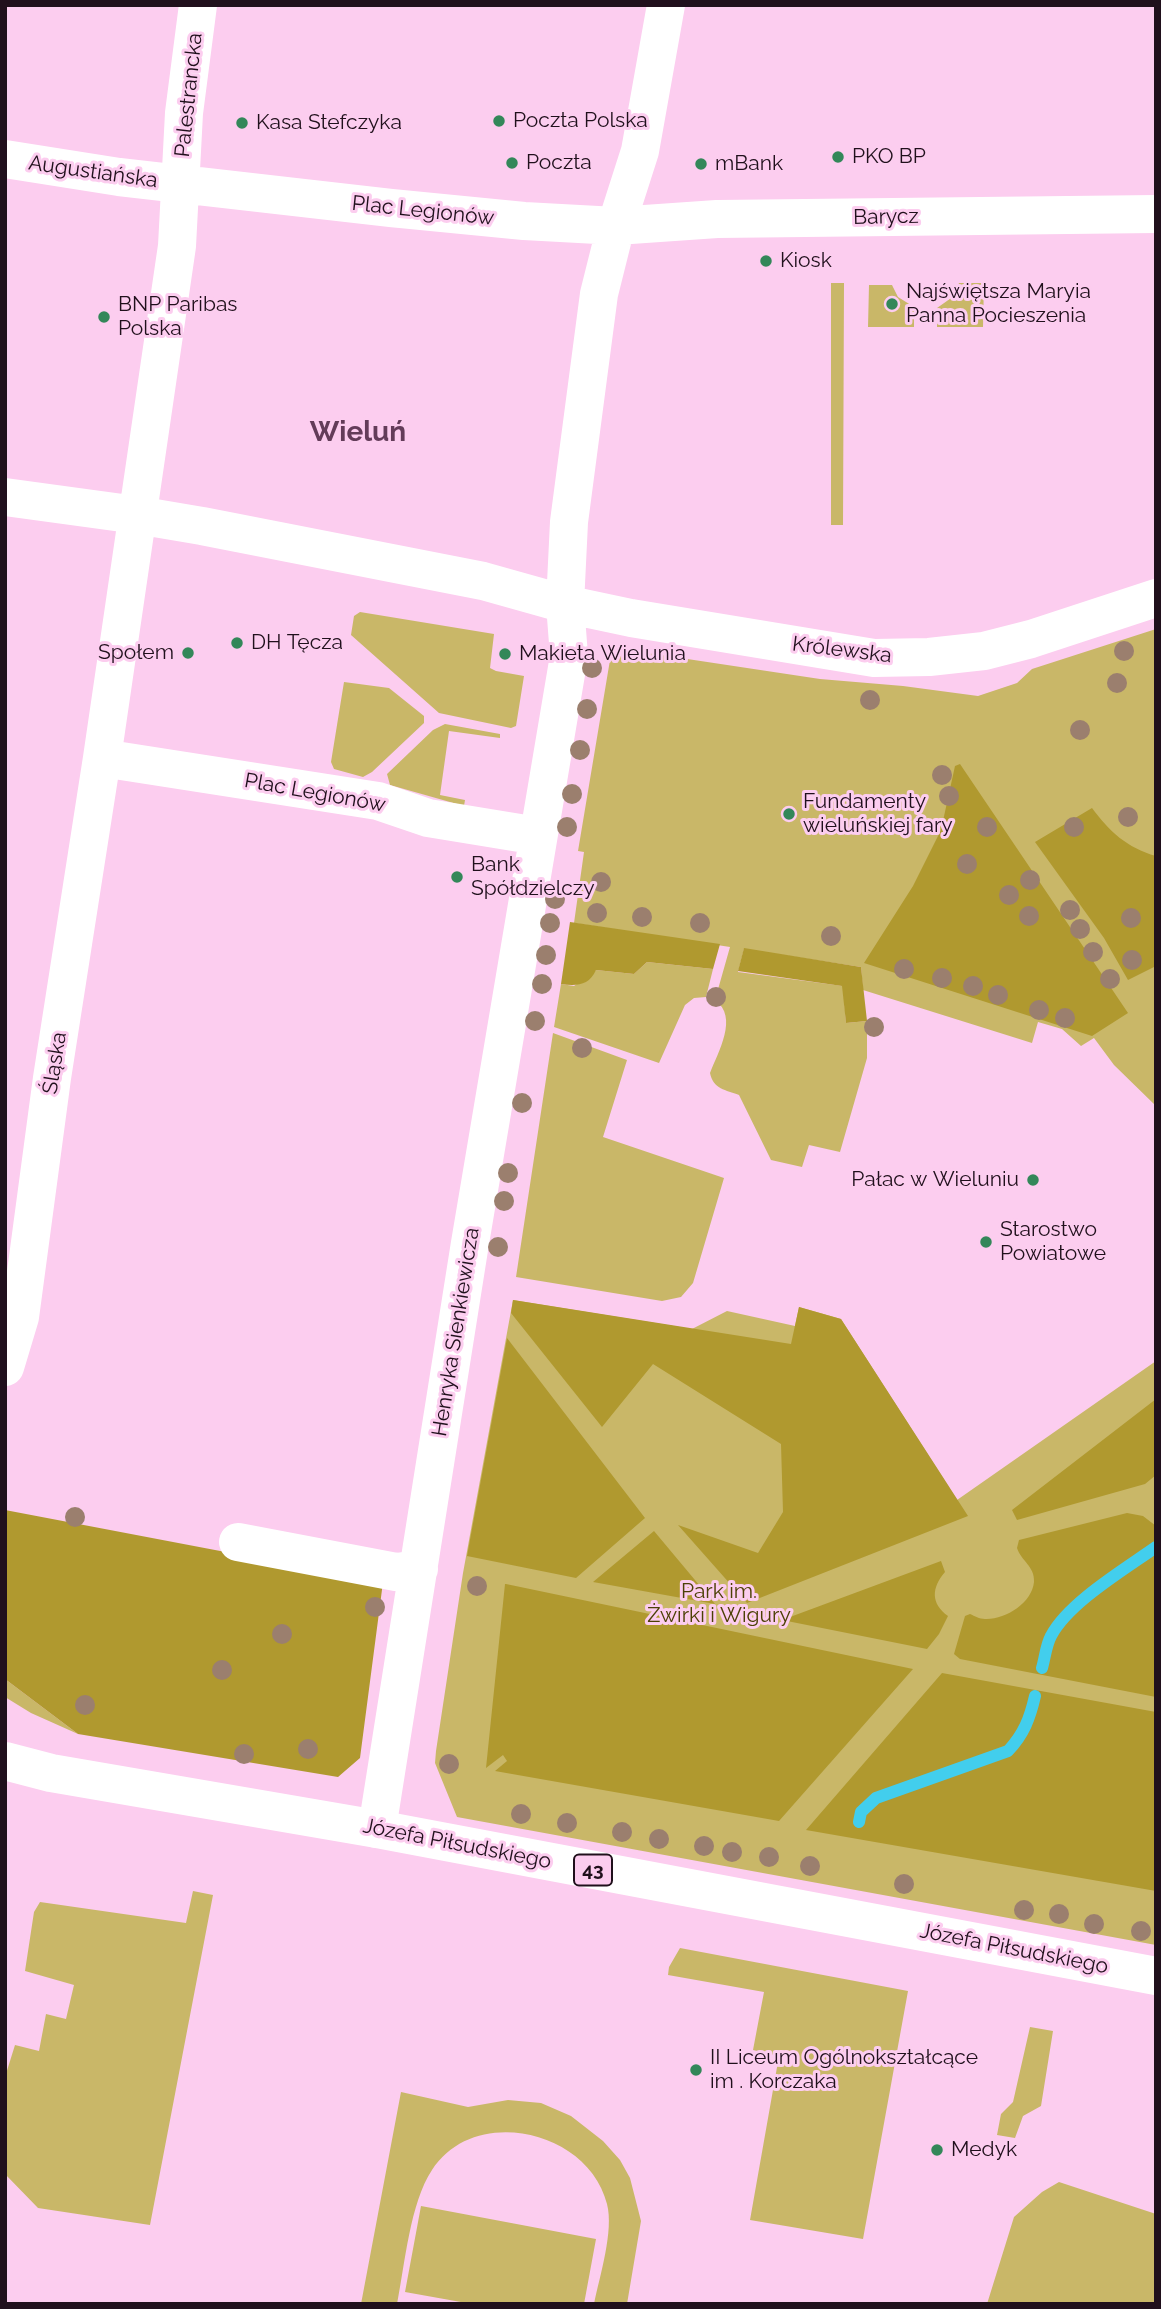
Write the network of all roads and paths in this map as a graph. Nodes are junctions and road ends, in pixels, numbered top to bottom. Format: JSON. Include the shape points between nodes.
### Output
{"nodes":[{"id":1,"x":198,"y":5,"type":"edge"},
{"id":2,"x":666,"y":5,"type":"edge"},
{"id":3,"x":5,"y":159,"type":"edge"},
{"id":4,"x":181,"y":185,"type":"junction"},
{"id":5,"x":1156,"y":214,"type":"edge"},
{"id":6,"x":616,"y":226,"type":"junction"},
{"id":7,"x":5,"y":497,"type":"edge"},
{"id":8,"x":137,"y":515,"type":"junction"},
{"id":9,"x":1156,"y":598,"type":"edge"},
{"id":10,"x":565,"y":604,"type":"junction"},
{"id":11,"x":102,"y":758,"type":"junction"},
{"id":12,"x":538,"y":836,"type":"junction"},
{"id":13,"x":5,"y":1367,"type":"edge"},
{"id":14,"x":238,"y":1542,"type":"dead end"},
{"id":15,"x":419,"y":1569,"type":"junction"},
{"id":16,"x":5,"y":1761,"type":"edge"},
{"id":17,"x":377,"y":1829,"type":"junction"},
{"id":18,"x":1156,"y":1976,"type":"edge"}],
"edges":[{"from":1,"to":4,"type":"street","name":"Palestrancka","via":[[184,113]]},
{"from":2,"to":6,"type":"street","via":[[640,151]]},
{"from":3,"to":4,"type":"street","name":"Augustiańska"},
{"from":4,"to":6,"type":"street","name":"Plac Legionów","via":[[524,221]]},
{"from":4,"to":8,"type":"street","via":[[177,246]]},
{"from":5,"to":6,"type":"street","name":"Barycz","via":[[717,219]]},
{"from":6,"to":10,"type":"street","via":[[599,294],[569,522]]},
{"from":7,"to":8,"type":"street"},
{"from":8,"to":10,"type":"street","via":[[483,581]]},
{"from":8,"to":11,"type":"street"},
{"from":9,"to":10,"type":"street","name":"Królewska","via":[[984,651],[913,658],[874,658]]},
{"from":10,"to":12,"type":"street","via":[[569,656]]},
{"from":11,"to":12,"type":"street","name":"Plac Legionów","via":[[378,801],[428,818]]},
{"from":11,"to":13,"type":"street","name":"Śląska","via":[[20,1317]]},
{"from":12,"to":15,"type":"street","name":"Henryka Sienkiewicza"},
{"from":14,"to":15,"type":"street","via":[[396,1572]]},
{"from":15,"to":17,"type":"street","name":"Henryka Sienkiewicza"},
{"from":16,"to":17,"type":"street","name":"Józefa Piłsudskiego","number":"43","via":[[51,1773]]},
{"from":17,"to":18,"type":"street","name":"Józefa Piłsudskiego","number":"43"}]}
